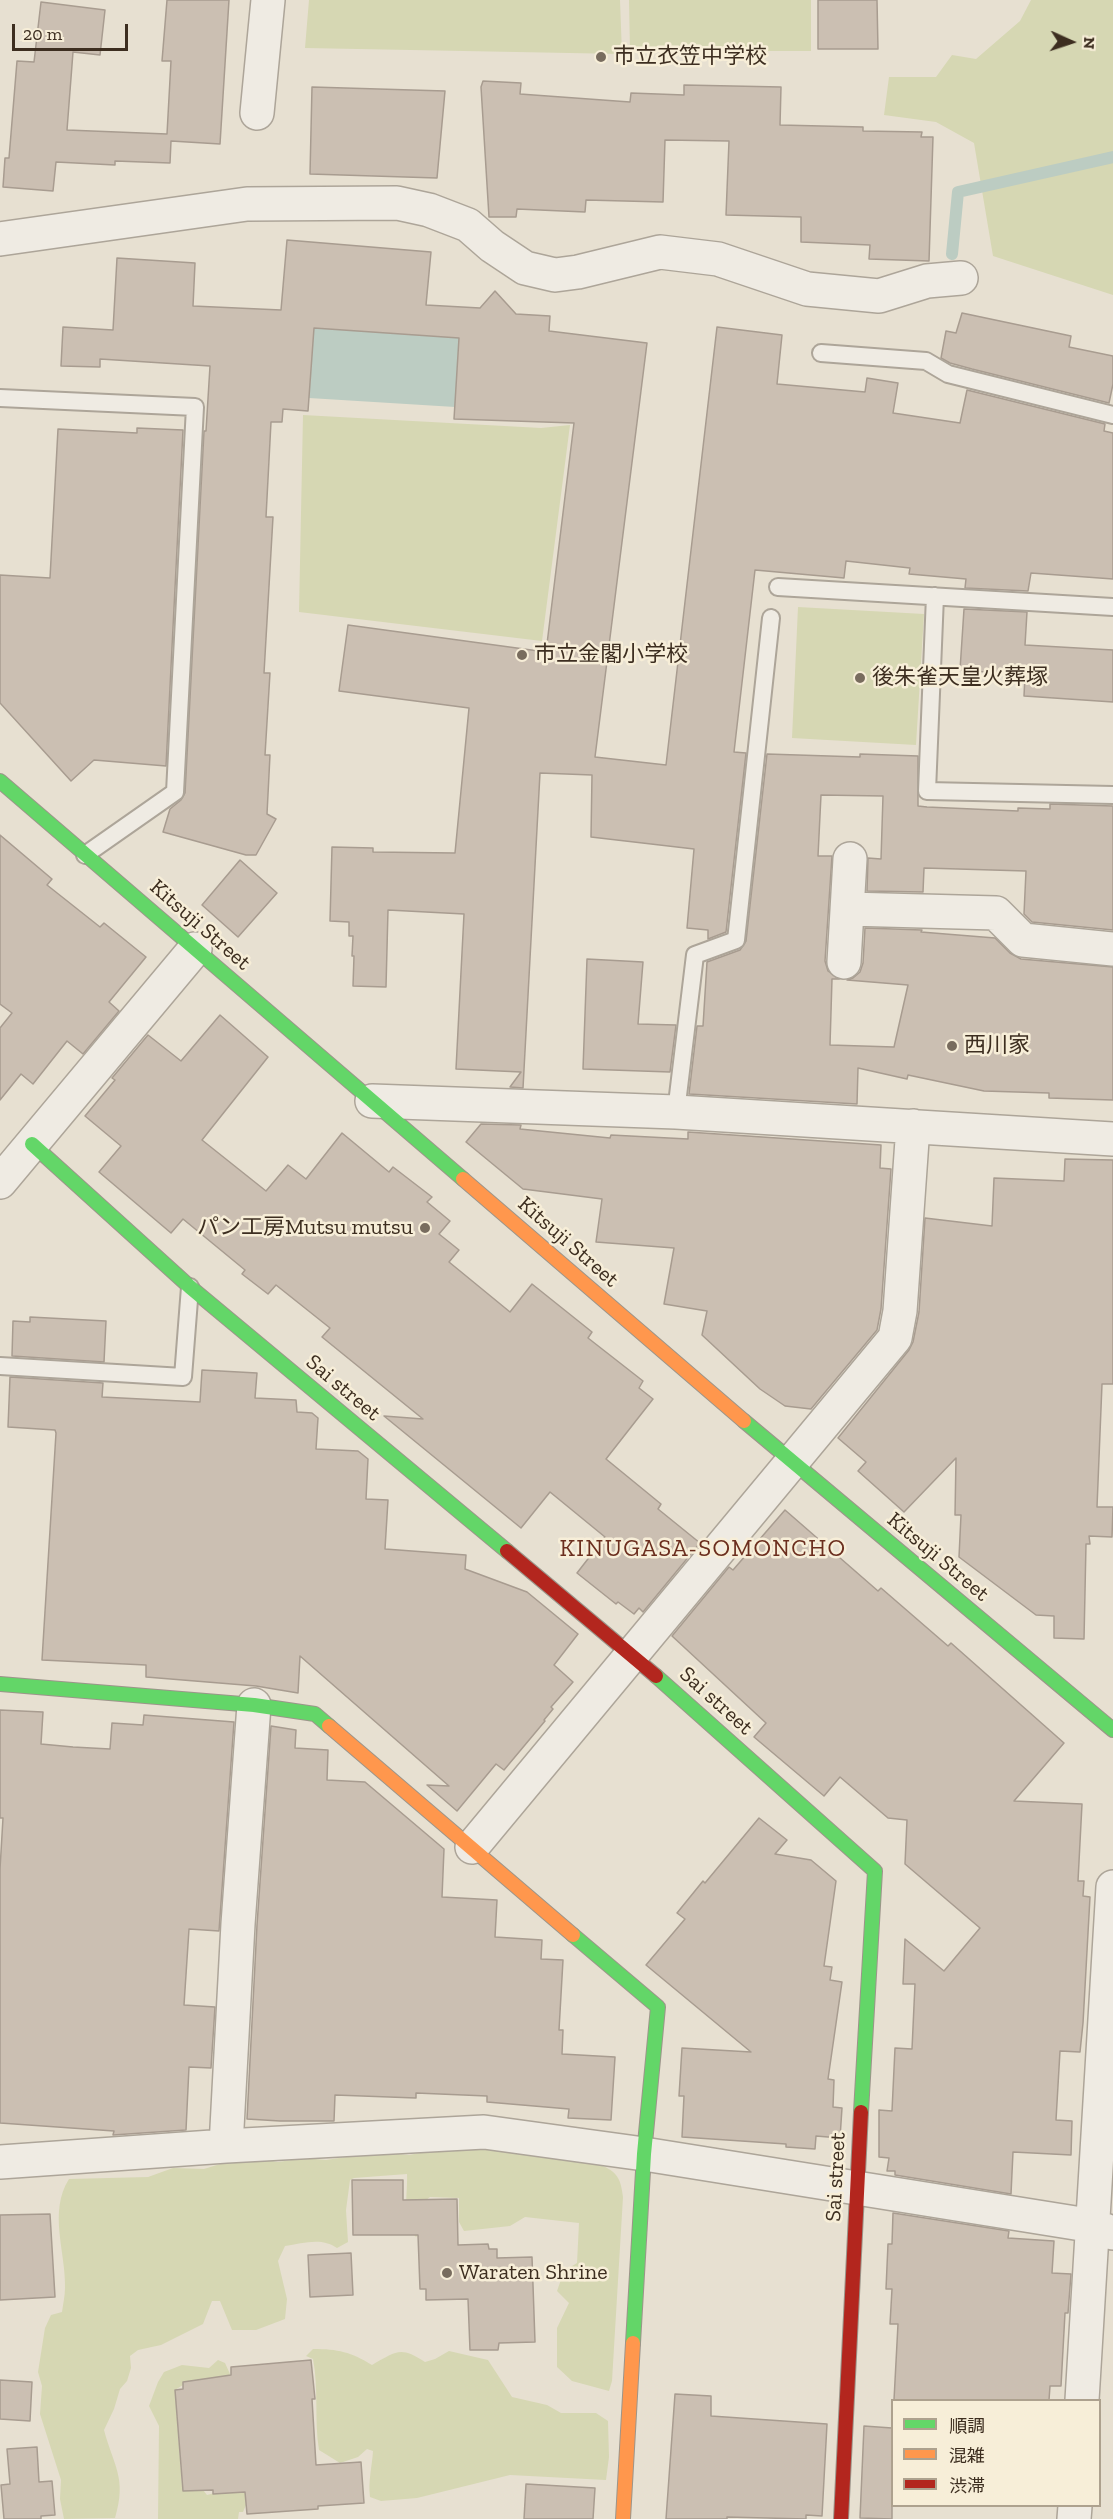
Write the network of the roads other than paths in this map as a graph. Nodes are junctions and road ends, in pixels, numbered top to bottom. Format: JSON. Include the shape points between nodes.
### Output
{"nodes":[{"id":1,"x":268,"y":0,"type":"edge"},
{"id":2,"x":256,"y":113,"type":"dead end"},
{"id":3,"x":0,"y":238,"type":"edge"},
{"id":4,"x":961,"y":278,"type":"dead end"},
{"id":5,"x":821,"y":353,"type":"dead end"},
{"id":6,"x":0,"y":398,"type":"edge"},
{"id":7,"x":1113,"y":415,"type":"edge"},
{"id":8,"x":778,"y":587,"type":"dead end"},
{"id":9,"x":935,"y":596,"type":"junction"},
{"id":10,"x":1113,"y":608,"type":"edge"},
{"id":11,"x":771,"y":618,"type":"dead end"},
{"id":12,"x":0,"y":782,"type":"edge"},
{"id":13,"x":1113,"y":795,"type":"edge"},
{"id":14,"x":85,"y":855,"type":"junction"},
{"id":15,"x":850,"y":859,"type":"dead end"},
{"id":16,"x":848,"y":909,"type":"junction"},
{"id":17,"x":195,"y":949,"type":"junction"},
{"id":18,"x":1113,"y":949,"type":"edge"},
{"id":19,"x":844,"y":962,"type":"dead end"},
{"id":20,"x":372,"y":1101,"type":"junction"},
{"id":21,"x":676,"y":1112,"type":"junction"},
{"id":22,"x":912,"y":1126,"type":"junction"},
{"id":23,"x":1113,"y":1139,"type":"edge"},
{"id":24,"x":32,"y":1144,"type":"junction"},
{"id":25,"x":0,"y":1182,"type":"edge"},
{"id":26,"x":190,"y":1287,"type":"junction"},
{"id":27,"x":0,"y":1366,"type":"edge"},
{"id":28,"x":793,"y":1463,"type":"junction"},
{"id":29,"x":632,"y":1655,"type":"junction"},
{"id":30,"x":0,"y":1684,"type":"edge"},
{"id":31,"x":254,"y":1705,"type":"junction"},
{"id":32,"x":1113,"y":1730,"type":"edge"},
{"id":33,"x":472,"y":1847,"type":"junction"},
{"id":34,"x":1113,"y":1887,"type":"edge"},
{"id":35,"x":226,"y":2146,"type":"junction"},
{"id":36,"x":644,"y":2154,"type":"junction"},
{"id":37,"x":0,"y":2162,"type":"edge"},
{"id":38,"x":856,"y":2188,"type":"junction"},
{"id":39,"x":1103,"y":2229,"type":"edge"},
{"id":40,"x":1082,"y":2399,"type":"edge"},
{"id":41,"x":623,"y":2519,"type":"edge"},
{"id":42,"x":841,"y":2519,"type":"edge"}],
"edges":[{"from":1,"to":2,"type":"street"},
{"from":3,"to":4,"type":"street","via":[[247,204],[397,203],[468,225],[525,267],[555,275],[660,252],[718,259],[807,289],[879,296],[927,281]]},
{"from":5,"to":7,"type":"lane","via":[[926,361],[948,374]]},
{"from":6,"to":14,"type":"lane","via":[[195,407],[175,792]]},
{"from":8,"to":9,"type":"lane"},
{"from":9,"to":10,"type":"lane"},
{"from":9,"to":13,"type":"lane","via":[[927,792]]},
{"from":11,"to":21,"type":"lane","via":[[736,940],[695,955]]},
{"from":12,"to":14,"type":"street","name":"Kitsuji Street"},
{"from":14,"to":17,"type":"street","name":"Kitsuji Street"},
{"from":15,"to":16,"type":"street"},
{"from":16,"to":18,"type":"street","via":[[996,914],[1023,940]]},
{"from":16,"to":19,"type":"street"},
{"from":17,"to":20,"type":"street","name":"Kitsuji Street"},
{"from":17,"to":24,"type":"street"},
{"from":20,"to":21,"type":"street"},
{"from":20,"to":28,"type":"street","name":"Kitsuji Street"},
{"from":21,"to":22,"type":"street"},
{"from":22,"to":23,"type":"street"},
{"from":22,"to":28,"type":"street","via":[[895,1338]]},
{"from":24,"to":25,"type":"street"},
{"from":24,"to":26,"type":"street","name":"Sai street"},
{"from":26,"to":27,"type":"lane","via":[[183,1377]]},
{"from":26,"to":29,"type":"street","name":"Sai street"},
{"from":28,"to":29,"type":"street"},
{"from":28,"to":32,"type":"street","name":"Kitsuji Street"},
{"from":29,"to":33,"type":"street"},
{"from":29,"to":38,"type":"street","name":"Sai street","via":[[875,1871]]},
{"from":30,"to":31,"type":"street"},
{"from":31,"to":33,"type":"street","via":[[315,1714]]},
{"from":31,"to":35,"type":"street"},
{"from":33,"to":36,"type":"street","via":[[658,2007]]},
{"from":34,"to":39,"type":"street"},
{"from":35,"to":36,"type":"street","via":[[484,2132]]},
{"from":35,"to":37,"type":"street"},
{"from":36,"to":38,"type":"street"},
{"from":36,"to":41,"type":"street"},
{"from":38,"to":39,"type":"street"},
{"from":38,"to":42,"type":"street","name":"Sai street"},
{"from":39,"to":40,"type":"street"}]}
